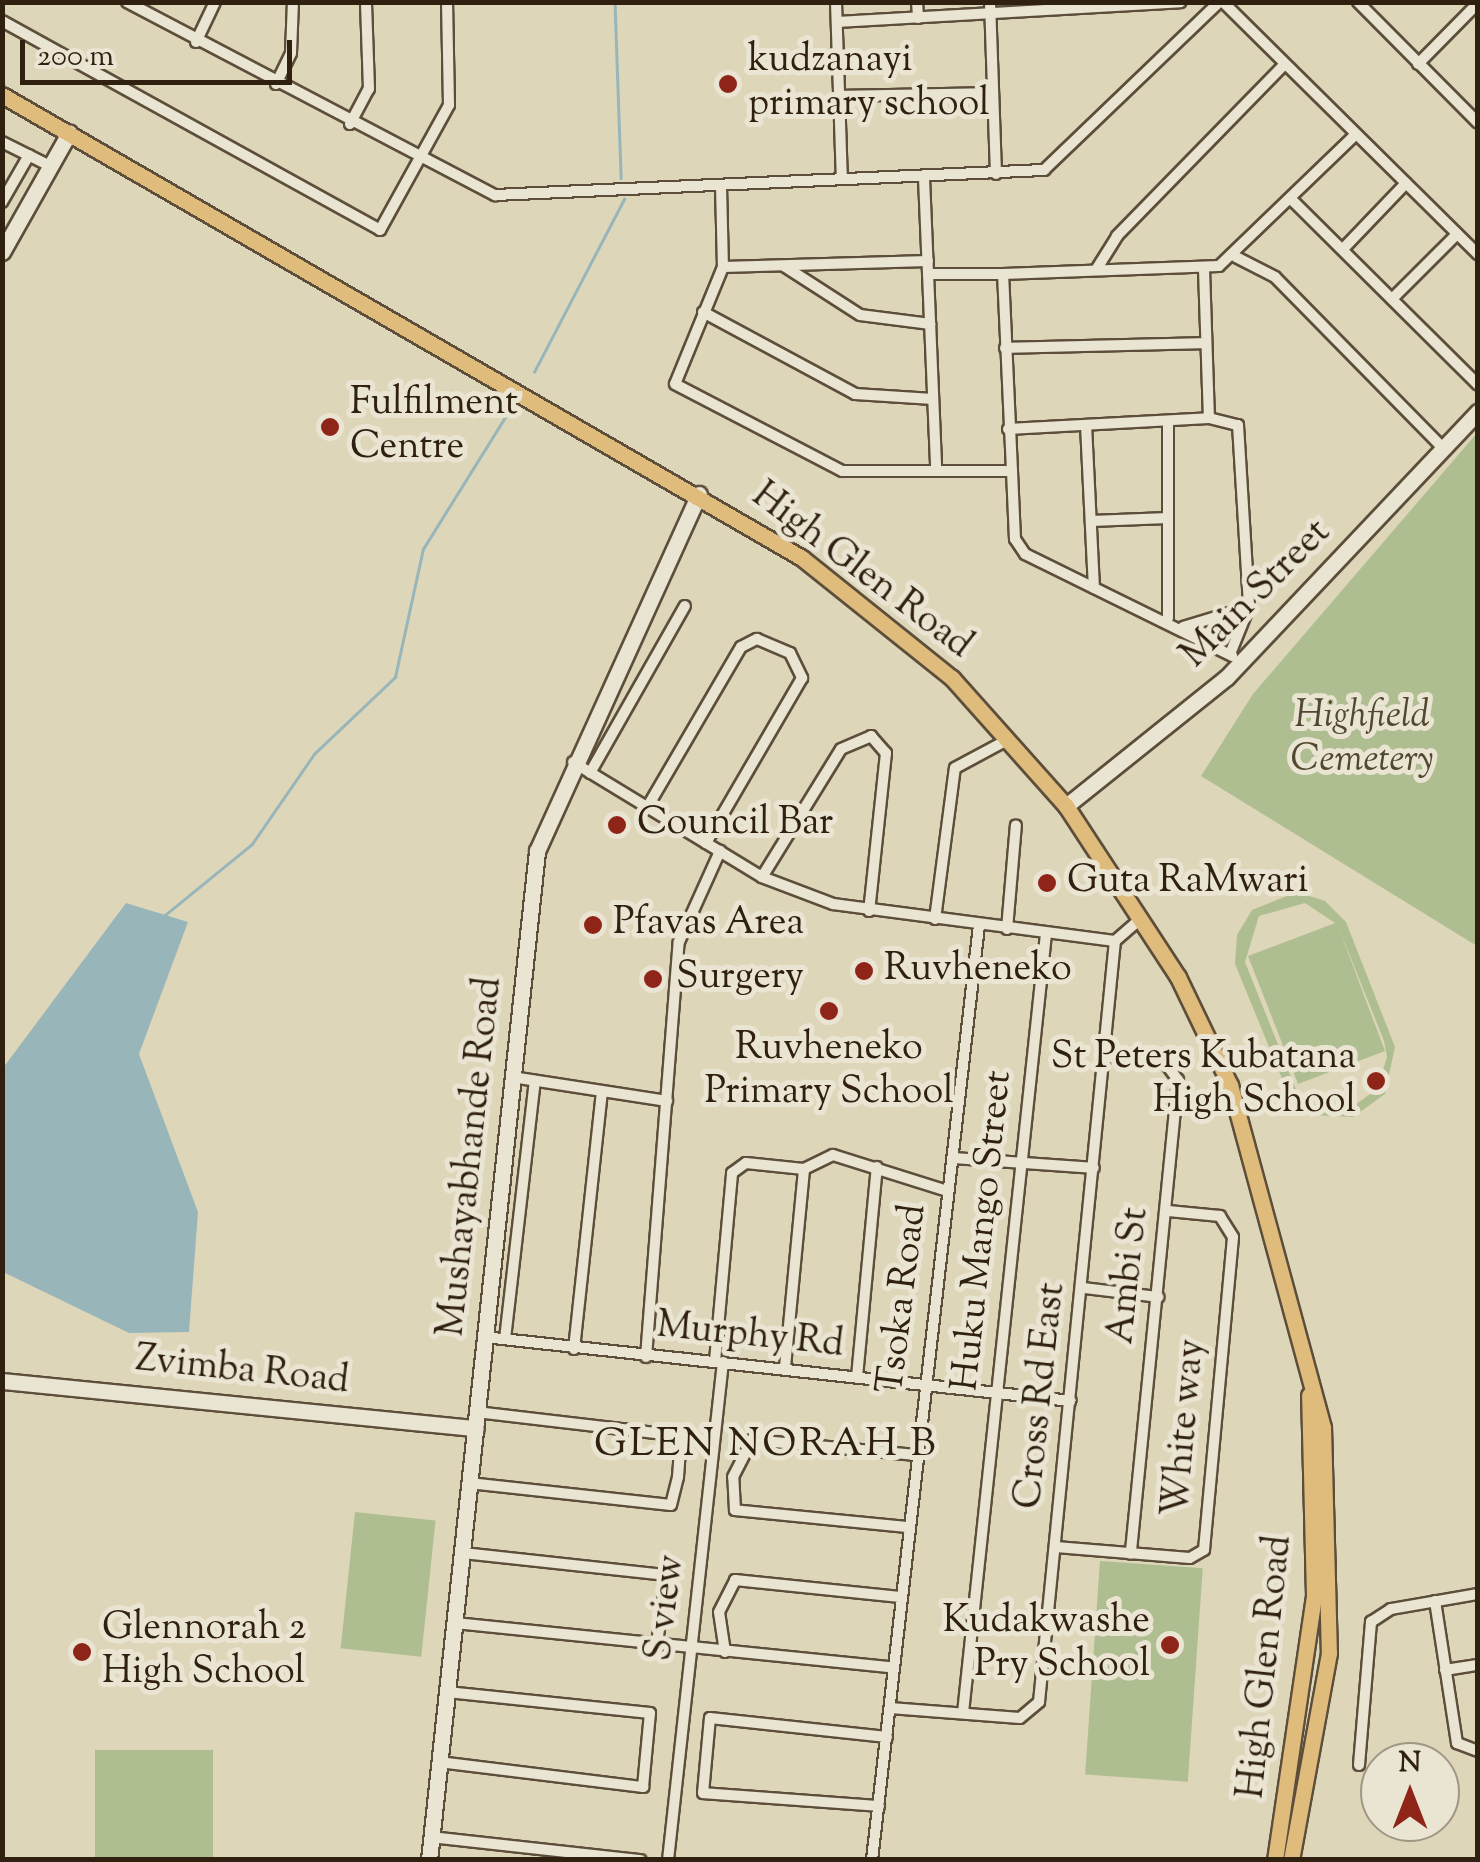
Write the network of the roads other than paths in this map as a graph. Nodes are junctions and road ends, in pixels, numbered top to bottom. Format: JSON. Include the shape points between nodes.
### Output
{"nodes":[{"id":1,"x":127,"y":2,"type":"edge"},
{"id":2,"x":215,"y":2,"type":"edge"},
{"id":3,"x":292,"y":2,"type":"edge"},
{"id":4,"x":366,"y":2,"type":"edge"},
{"id":5,"x":447,"y":2,"type":"edge"},
{"id":6,"x":836,"y":2,"type":"edge"},
{"id":7,"x":917,"y":2,"type":"edge"},
{"id":8,"x":990,"y":2,"type":"edge"},
{"id":9,"x":1180,"y":2,"type":"edge"},
{"id":10,"x":1221,"y":2,"type":"edge"},
{"id":11,"x":1358,"y":2,"type":"edge"},
{"id":12,"x":1478,"y":3,"type":"edge"},
{"id":13,"x":1114,"y":7,"type":"edge"},
{"id":14,"x":990,"y":16,"type":"junction"},
{"id":15,"x":918,"y":18,"type":"junction"},
{"id":16,"x":2,"y":21,"type":"edge"},
{"id":17,"x":837,"y":22,"type":"junction"},
{"id":18,"x":196,"y":42,"type":"junction"},
{"id":19,"x":1284,"y":64,"type":"junction"},
{"id":20,"x":1418,"y":64,"type":"junction"},
{"id":21,"x":276,"y":84,"type":"junction"},
{"id":22,"x":992,"y":93,"type":"junction"},
{"id":23,"x":2,"y":94,"type":"edge"},
{"id":24,"x":839,"y":96,"type":"junction"},
{"id":25,"x":350,"y":124,"type":"junction"},
{"id":26,"x":1478,"y":124,"type":"edge"},
{"id":27,"x":70,"y":133,"type":"junction"},
{"id":28,"x":1355,"y":134,"type":"junction"},
{"id":29,"x":2,"y":142,"type":"edge"},
{"id":30,"x":29,"y":155,"type":"junction"},
{"id":31,"x":423,"y":162,"type":"junction"},
{"id":32,"x":52,"y":166,"type":"junction"},
{"id":33,"x":996,"y":174,"type":"junction"},
{"id":34,"x":924,"y":178,"type":"junction"},
{"id":35,"x":842,"y":179,"type":"junction"},
{"id":36,"x":1406,"y":184,"type":"junction"},
{"id":37,"x":721,"y":186,"type":"junction"},
{"id":38,"x":1292,"y":200,"type":"junction"},
{"id":39,"x":2,"y":202,"type":"edge"},
{"id":40,"x":1457,"y":234,"type":"junction"},
{"id":41,"x":1343,"y":249,"type":"junction"},
{"id":42,"x":2,"y":252,"type":"edge"},
{"id":43,"x":1478,"y":254,"type":"edge"},
{"id":44,"x":1236,"y":258,"type":"junction"},
{"id":45,"x":928,"y":261,"type":"junction"},
{"id":46,"x":784,"y":266,"type":"junction"},
{"id":47,"x":723,"y":267,"type":"junction"},
{"id":48,"x":1204,"y":269,"type":"junction"},
{"id":49,"x":1096,"y":270,"type":"junction"},
{"id":50,"x":928,"y":274,"type":"junction"},
{"id":51,"x":1003,"y":274,"type":"junction"},
{"id":52,"x":1392,"y":299,"type":"junction"},
{"id":53,"x":703,"y":312,"type":"junction"},
{"id":54,"x":930,"y":324,"type":"junction"},
{"id":55,"x":1205,"y":343,"type":"junction"},
{"id":56,"x":1006,"y":348,"type":"junction"},
{"id":57,"x":1478,"y":385,"type":"edge"},
{"id":58,"x":932,"y":400,"type":"junction"},
{"id":59,"x":1478,"y":412,"type":"edge"},
{"id":60,"x":1210,"y":418,"type":"junction"},
{"id":61,"x":1168,"y":423,"type":"junction"},
{"id":62,"x":1086,"y":426,"type":"junction"},
{"id":63,"x":1008,"y":430,"type":"junction"},
{"id":64,"x":1444,"y":449,"type":"junction"},
{"id":65,"x":936,"y":468,"type":"junction"},
{"id":66,"x":1012,"y":471,"type":"junction"},
{"id":67,"x":699,"y":494,"type":"junction"},
{"id":68,"x":1168,"y":518,"type":"junction"},
{"id":69,"x":1091,"y":521,"type":"junction"},
{"id":70,"x":1094,"y":588,"type":"junction"},
{"id":71,"x":686,"y":606,"type":"dead end"},
{"id":72,"x":1249,"y":607,"type":"junction"},
{"id":73,"x":1168,"y":618,"type":"junction"},
{"id":74,"x":1183,"y":627,"type":"junction"},
{"id":75,"x":1236,"y":658,"type":"junction"},
{"id":76,"x":1009,"y":739,"type":"junction"},
{"id":77,"x":572,"y":762,"type":"junction"},
{"id":78,"x":590,"y":772,"type":"junction"},
{"id":79,"x":648,"y":806,"type":"junction"},
{"id":80,"x":1066,"y":806,"type":"junction"},
{"id":81,"x":1016,"y":825,"type":"dead end"},
{"id":82,"x":706,"y":842,"type":"junction"},
{"id":83,"x":720,"y":851,"type":"junction"},
{"id":84,"x":762,"y":877,"type":"junction"},
{"id":85,"x":869,"y":911,"type":"junction"},
{"id":86,"x":1142,"y":917,"type":"junction"},
{"id":87,"x":935,"y":919,"type":"junction"},
{"id":88,"x":979,"y":925,"type":"junction"},
{"id":89,"x":1007,"y":929,"type":"junction"},
{"id":90,"x":1046,"y":934,"type":"junction"},
{"id":91,"x":1115,"y":941,"type":"junction"},
{"id":92,"x":1109,"y":1057,"type":"junction"},
{"id":93,"x":512,"y":1077,"type":"junction"},
{"id":94,"x":534,"y":1081,"type":"junction"},
{"id":95,"x":602,"y":1092,"type":"junction"},
{"id":96,"x":667,"y":1101,"type":"junction"},
{"id":97,"x":955,"y":1158,"type":"junction"},
{"id":98,"x":1020,"y":1162,"type":"junction"},
{"id":99,"x":877,"y":1167,"type":"junction"},
{"id":100,"x":1094,"y":1168,"type":"junction"},
{"id":101,"x":804,"y":1169,"type":"junction"},
{"id":102,"x":947,"y":1191,"type":"junction"},
{"id":103,"x":1168,"y":1211,"type":"junction"},
{"id":104,"x":1084,"y":1288,"type":"junction"},
{"id":105,"x":1158,"y":1296,"type":"junction"},
{"id":106,"x":484,"y":1337,"type":"junction"},
{"id":107,"x":505,"y":1340,"type":"junction"},
{"id":108,"x":574,"y":1349,"type":"junction"},
{"id":109,"x":646,"y":1357,"type":"junction"},
{"id":110,"x":719,"y":1362,"type":"junction"},
{"id":111,"x":1306,"y":1362,"type":"junction"},
{"id":112,"x":784,"y":1367,"type":"junction"},
{"id":113,"x":857,"y":1378,"type":"junction"},
{"id":114,"x":2,"y":1381,"type":"edge"},
{"id":115,"x":922,"y":1386,"type":"junction"},
{"id":116,"x":996,"y":1394,"type":"junction"},
{"id":117,"x":1071,"y":1401,"type":"junction"},
{"id":118,"x":476,"y":1420,"type":"junction"},
{"id":119,"x":916,"y":1455,"type":"junction"},
{"id":120,"x":469,"y":1483,"type":"junction"},
{"id":121,"x":907,"y":1527,"type":"junction"},
{"id":122,"x":1056,"y":1547,"type":"junction"},
{"id":123,"x":463,"y":1553,"type":"junction"},
{"id":124,"x":1131,"y":1554,"type":"junction"},
{"id":125,"x":1478,"y":1594,"type":"edge"},
{"id":126,"x":900,"y":1597,"type":"junction"},
{"id":127,"x":1435,"y":1601,"type":"junction"},
{"id":128,"x":455,"y":1624,"type":"junction"},
{"id":129,"x":657,"y":1643,"type":"junction"},
{"id":130,"x":691,"y":1648,"type":"junction"},
{"id":131,"x":725,"y":1652,"type":"junction"},
{"id":132,"x":1478,"y":1665,"type":"edge"},
{"id":133,"x":892,"y":1667,"type":"junction"},
{"id":134,"x":1444,"y":1670,"type":"junction"},
{"id":135,"x":447,"y":1692,"type":"junction"},
{"id":136,"x":890,"y":1708,"type":"junction"},
{"id":137,"x":963,"y":1713,"type":"junction"},
{"id":138,"x":888,"y":1737,"type":"junction"},
{"id":139,"x":1478,"y":1751,"type":"edge"},
{"id":140,"x":439,"y":1762,"type":"junction"},
{"id":141,"x":1359,"y":1764,"type":"dead end"},
{"id":142,"x":879,"y":1806,"type":"junction"},
{"id":143,"x":431,"y":1837,"type":"junction"},
{"id":144,"x":429,"y":1860,"type":"edge"},
{"id":145,"x":641,"y":1860,"type":"edge"},
{"id":146,"x":668,"y":1860,"type":"edge"},
{"id":147,"x":872,"y":1860,"type":"edge"},
{"id":148,"x":1275,"y":1860,"type":"edge"},
{"id":149,"x":1291,"y":1860,"type":"edge"}],
"edges":[{"from":1,"to":18,"type":"street"},
{"from":2,"to":18,"type":"street"},
{"from":3,"to":21,"type":"street","via":[[291,53]]},
{"from":4,"to":25,"type":"street","via":[[368,88]]},
{"from":5,"to":31,"type":"street","via":[[451,93]]},
{"from":6,"to":17,"type":"street"},
{"from":7,"to":15,"type":"street"},
{"from":8,"to":14,"type":"street"},
{"from":9,"to":13,"type":"street"},
{"from":10,"to":19,"type":"street"},
{"from":10,"to":33,"type":"street","via":[[1054,167]]},
{"from":11,"to":20,"type":"street"},
{"from":12,"to":20,"type":"street"},
{"from":13,"to":14,"type":"street"},
{"from":14,"to":15,"type":"street"},
{"from":14,"to":22,"type":"street"},
{"from":15,"to":17,"type":"street"},
{"from":16,"to":31,"type":"street","via":[[380,230]]},
{"from":17,"to":24,"type":"street"},
{"from":18,"to":21,"type":"street"},
{"from":19,"to":28,"type":"street"},
{"from":19,"to":49,"type":"street","via":[[1117,236]]},
{"from":20,"to":26,"type":"street"},
{"from":21,"to":25,"type":"street"},
{"from":22,"to":24,"type":"street"},
{"from":22,"to":33,"type":"street"},
{"from":23,"to":27,"type":"main road","name":"High Glen Road"},
{"from":24,"to":35,"type":"street"},
{"from":25,"to":31,"type":"street"},
{"from":27,"to":32,"type":"street"},
{"from":27,"to":67,"type":"main road","name":"High Glen Road"},
{"from":28,"to":36,"type":"street"},
{"from":28,"to":38,"type":"street"},
{"from":29,"to":30,"type":"street"},
{"from":30,"to":32,"type":"street"},
{"from":30,"to":39,"type":"street"},
{"from":31,"to":37,"type":"street","via":[[495,195]]},
{"from":32,"to":42,"type":"street"},
{"from":33,"to":34,"type":"street"},
{"from":34,"to":35,"type":"street"},
{"from":34,"to":45,"type":"street"},
{"from":35,"to":37,"type":"street"},
{"from":36,"to":40,"type":"street"},
{"from":36,"to":41,"type":"street"},
{"from":37,"to":47,"type":"street"},
{"from":38,"to":41,"type":"street"},
{"from":38,"to":44,"type":"street"},
{"from":40,"to":43,"type":"street"},
{"from":40,"to":52,"type":"street"},
{"from":41,"to":52,"type":"street"},
{"from":44,"to":48,"type":"street"},
{"from":44,"to":64,"type":"street","via":[[1275,276]]},
{"from":45,"to":46,"type":"street"},
{"from":45,"to":50,"type":"street"},
{"from":46,"to":47,"type":"street"},
{"from":46,"to":54,"type":"street","via":[[860,315]]},
{"from":47,"to":53,"type":"street"},
{"from":48,"to":49,"type":"street"},
{"from":48,"to":55,"type":"street"},
{"from":49,"to":51,"type":"street"},
{"from":50,"to":51,"type":"street"},
{"from":50,"to":54,"type":"street"},
{"from":51,"to":56,"type":"street"},
{"from":52,"to":57,"type":"street"},
{"from":53,"to":58,"type":"street","via":[[856,394]]},
{"from":53,"to":65,"type":"street","via":[[675,384],[842,471]]},
{"from":54,"to":58,"type":"street"},
{"from":55,"to":56,"type":"street"},
{"from":55,"to":60,"type":"street"},
{"from":56,"to":63,"type":"street"},
{"from":58,"to":65,"type":"street"},
{"from":59,"to":64,"type":"street","name":"Main Street"},
{"from":60,"to":61,"type":"street"},
{"from":60,"to":72,"type":"street","via":[[1242,432]]},
{"from":61,"to":62,"type":"street"},
{"from":61,"to":68,"type":"street"},
{"from":62,"to":63,"type":"street"},
{"from":62,"to":69,"type":"street"},
{"from":63,"to":66,"type":"street"},
{"from":64,"to":75,"type":"street","name":"Main Street"},
{"from":65,"to":66,"type":"street"},
{"from":66,"to":70,"type":"street","via":[[1019,545]]},
{"from":67,"to":76,"type":"main road","name":"High Glen Road","via":[[861,603]]},
{"from":67,"to":77,"type":"street","name":"Mushayabhande Road"},
{"from":68,"to":69,"type":"street"},
{"from":68,"to":73,"type":"street"},
{"from":69,"to":70,"type":"street"},
{"from":70,"to":73,"type":"street"},
{"from":71,"to":78,"type":"street"},
{"from":72,"to":74,"type":"street"},
{"from":72,"to":75,"type":"street"},
{"from":73,"to":74,"type":"street"},
{"from":74,"to":75,"type":"street"},
{"from":75,"to":80,"type":"street","name":"Main Street"},
{"from":76,"to":80,"type":"main road","name":"High Glen Road"},
{"from":76,"to":87,"type":"street","via":[[955,768]]},
{"from":77,"to":78,"type":"street"},
{"from":77,"to":93,"type":"street","name":"Mushayabhande Road","via":[[537,850]]},
{"from":78,"to":79,"type":"street"},
{"from":79,"to":82,"type":"street"},
{"from":79,"to":82,"type":"street","via":[[742,647],[757,639],[790,654],[802,678]]},
{"from":80,"to":86,"type":"main road","name":"High Glen Road"},
{"from":81,"to":89,"type":"street"},
{"from":82,"to":83,"type":"street"},
{"from":83,"to":84,"type":"street"},
{"from":83,"to":96,"type":"street","via":[[679,942]]},
{"from":84,"to":85,"type":"street"},
{"from":84,"to":85,"type":"street","via":[[841,750],[870,736],[886,753]]},
{"from":85,"to":87,"type":"street"},
{"from":86,"to":91,"type":"street"},
{"from":86,"to":111,"type":"main road","name":"High Glen Road","via":[[1250,1139]]},
{"from":87,"to":88,"type":"street"},
{"from":88,"to":89,"type":"street"},
{"from":88,"to":97,"type":"street","name":"Tsoka Road"},
{"from":89,"to":90,"type":"street"},
{"from":90,"to":91,"type":"street"},
{"from":90,"to":98,"type":"street","name":"Huku Mango Street"},
{"from":91,"to":92,"type":"street","name":"Cross Rd East"},
{"from":92,"to":100,"type":"street","name":"Cross Rd East"},
{"from":92,"to":103,"type":"street","name":"Ambi St","via":[[1166,1064],[1178,1080]]},
{"from":93,"to":94,"type":"street"},
{"from":93,"to":106,"type":"street","name":"Mushayabhande Road"},
{"from":94,"to":95,"type":"street"},
{"from":94,"to":107,"type":"street"},
{"from":95,"to":96,"type":"street"},
{"from":95,"to":108,"type":"street"},
{"from":96,"to":109,"type":"street"},
{"from":97,"to":98,"type":"street"},
{"from":97,"to":102,"type":"street","name":"Tsoka Road"},
{"from":98,"to":100,"type":"street"},
{"from":98,"to":116,"type":"street","name":"Huku Mango Street"},
{"from":99,"to":101,"type":"street","name":"S view","via":[[833,1155]]},
{"from":99,"to":102,"type":"street","name":"S view"},
{"from":99,"to":113,"type":"street"},
{"from":100,"to":104,"type":"street","name":"Cross Rd East"},
{"from":101,"to":110,"type":"street","name":"S view","via":[[746,1162],[732,1173]]},
{"from":101,"to":112,"type":"street"},
{"from":102,"to":115,"type":"street","name":"Tsoka Road"},
{"from":103,"to":105,"type":"street","name":"Ambi St"},
{"from":103,"to":124,"type":"street","name":"White way","via":[[1220,1216],[1233,1237],[1204,1550],[1190,1558]]},
{"from":104,"to":105,"type":"street"},
{"from":104,"to":117,"type":"street","name":"Cross Rd East"},
{"from":105,"to":124,"type":"street","name":"Ambi St"},
{"from":106,"to":107,"type":"street","name":"Murphy Rd"},
{"from":106,"to":118,"type":"street","name":"Mushayabhande Road"},
{"from":107,"to":108,"type":"street","name":"Murphy Rd"},
{"from":108,"to":109,"type":"street","name":"Murphy Rd"},
{"from":109,"to":110,"type":"street","name":"Murphy Rd"},
{"from":110,"to":112,"type":"street","name":"Murphy Rd"},
{"from":110,"to":130,"type":"street","name":"S view"},
{"from":111,"to":148,"type":"main road","name":"High Glen Road","via":[[1314,1594]]},
{"from":111,"to":149,"type":"main road","name":"High Glen Road","via":[[1330,1471],[1330,1653]]},
{"from":112,"to":113,"type":"street","name":"Murphy Rd"},
{"from":113,"to":115,"type":"street","name":"Murphy Rd"},
{"from":114,"to":118,"type":"street","name":"Zvimba Road"},
{"from":115,"to":116,"type":"street","name":"Murphy Rd"},
{"from":115,"to":119,"type":"street","name":"Tsoka Road"},
{"from":116,"to":117,"type":"street","name":"Murphy Rd"},
{"from":116,"to":137,"type":"street","name":"Huku Mango Street"},
{"from":117,"to":122,"type":"street","name":"Cross Rd East"},
{"from":118,"to":120,"type":"street","name":"Mushayabhande Road"},
{"from":118,"to":120,"type":"street","via":[[681,1436],[671,1505]]},
{"from":119,"to":121,"type":"street","name":"Tsoka Road"},
{"from":119,"to":121,"type":"street","via":[[752,1440],[736,1464],[735,1510]]},
{"from":120,"to":123,"type":"street","name":"Mushayabhande Road"},
{"from":121,"to":126,"type":"street","name":"Tsoka Road"},
{"from":122,"to":124,"type":"street","name":"White way"},
{"from":122,"to":137,"type":"street","name":"Cross Rd East","via":[[1036,1709],[1020,1718]]},
{"from":123,"to":128,"type":"street","name":"Mushayabhande Road"},
{"from":123,"to":129,"type":"street","via":[[667,1575]]},
{"from":125,"to":127,"type":"street"},
{"from":126,"to":131,"type":"street","via":[[734,1580],[719,1612]]},
{"from":126,"to":133,"type":"street","name":"Tsoka Road"},
{"from":127,"to":134,"type":"street"},
{"from":127,"to":141,"type":"street","via":[[1371,1622]]},
{"from":128,"to":129,"type":"street"},
{"from":128,"to":135,"type":"street","name":"Mushayabhande Road"},
{"from":129,"to":130,"type":"street"},
{"from":130,"to":131,"type":"street"},
{"from":130,"to":146,"type":"street","name":"S view"},
{"from":131,"to":133,"type":"street"},
{"from":132,"to":134,"type":"street"},
{"from":133,"to":136,"type":"street","name":"Tsoka Road"},
{"from":134,"to":139,"type":"street","via":[[1457,1744]]},
{"from":135,"to":140,"type":"street","name":"Mushayabhande Road"},
{"from":135,"to":140,"type":"street","via":[[650,1713],[644,1786]]},
{"from":136,"to":137,"type":"street","name":"Cross Rd East"},
{"from":136,"to":138,"type":"street","name":"Tsoka Road"},
{"from":138,"to":142,"type":"street","name":"Tsoka Road"},
{"from":138,"to":142,"type":"street","via":[[710,1718],[703,1793]]},
{"from":140,"to":143,"type":"street","name":"Mushayabhande Road"},
{"from":142,"to":147,"type":"street","name":"Tsoka Road"},
{"from":143,"to":144,"type":"street","name":"Mushayabhande Road"},
{"from":143,"to":145,"type":"street"}]}
